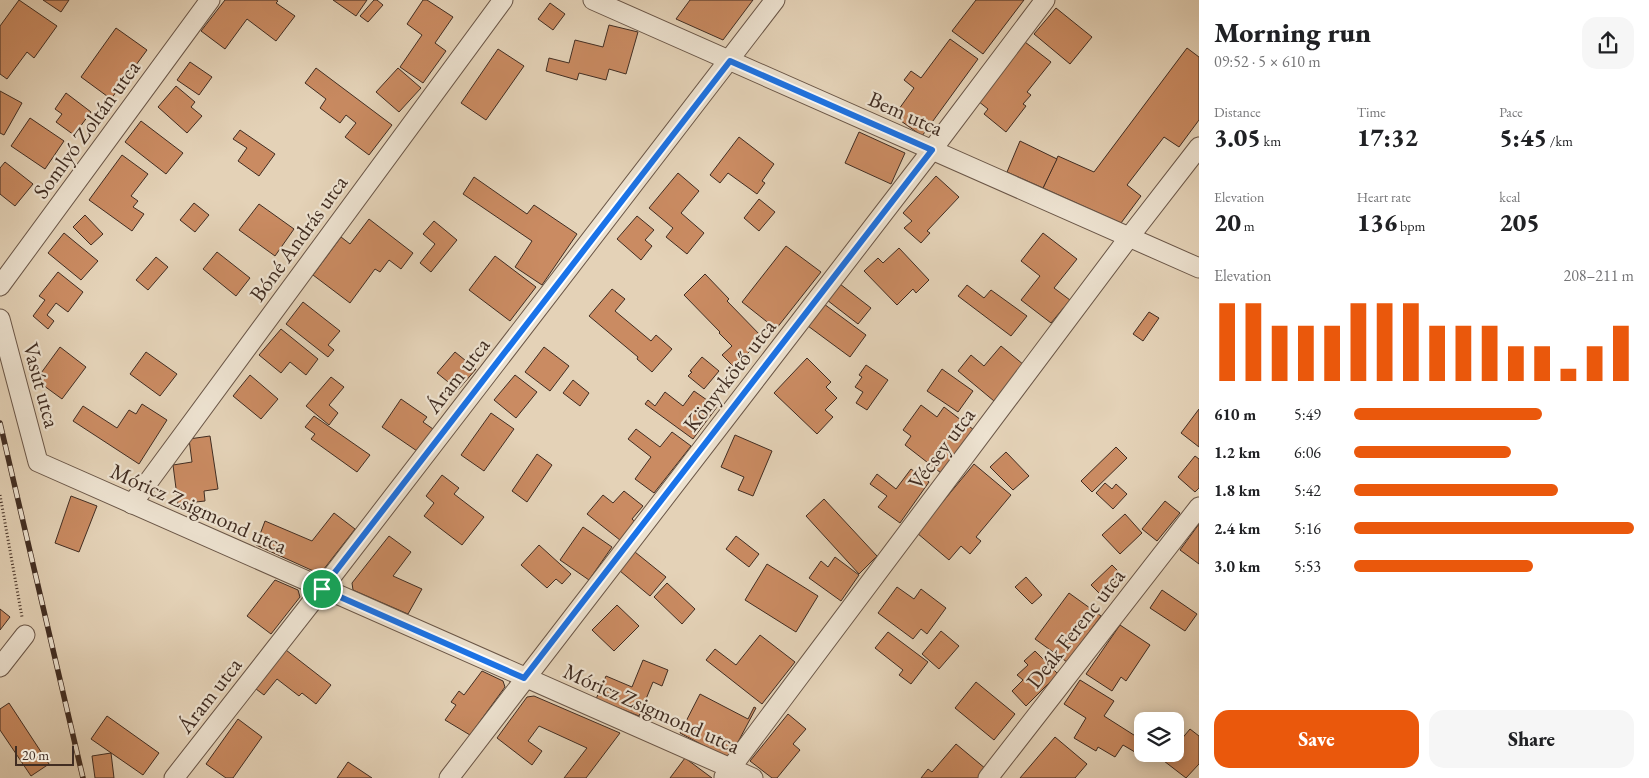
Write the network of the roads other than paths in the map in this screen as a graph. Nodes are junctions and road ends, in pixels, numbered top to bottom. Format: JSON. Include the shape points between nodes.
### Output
{"nodes":[{"id":1,"x":210,"y":0,"type":"edge"},
{"id":2,"x":503,"y":0,"type":"edge"},
{"id":3,"x":593,"y":0,"type":"edge"},
{"id":4,"x":775,"y":0,"type":"edge"},
{"id":5,"x":1045,"y":0,"type":"edge"},
{"id":6,"x":730,"y":61,"type":"junction"},
{"id":7,"x":1199,"y":148,"type":"edge"},
{"id":8,"x":932,"y":150,"type":"junction"},
{"id":9,"x":1130,"y":236,"type":"junction"},
{"id":10,"x":1199,"y":268,"type":"edge"},
{"id":11,"x":0,"y":286,"type":"edge"},
{"id":12,"x":0,"y":319,"type":"edge"},
{"id":13,"x":38,"y":462,"type":"joint"},
{"id":14,"x":132,"y":504,"type":"junction"},
{"id":15,"x":1199,"y":507,"type":"edge"},
{"id":16,"x":322,"y":589,"type":"junction"},
{"id":17,"x":25,"y":635,"type":"road end"},
{"id":18,"x":0,"y":668,"type":"edge"},
{"id":19,"x":524,"y":678,"type":"junction"},
{"id":20,"x":727,"y":773,"type":"edge"},
{"id":21,"x":174,"y":778,"type":"edge"},
{"id":22,"x":449,"y":778,"type":"edge"},
{"id":23,"x":753,"y":778,"type":"edge"},
{"id":24,"x":988,"y":778,"type":"edge"}],
"edges":[{"from":1,"to":11,"type":"street","name":"Somlyó Zoltán utca"},
{"from":2,"to":14,"type":"street","name":"Bóné András utca"},
{"from":3,"to":6,"type":"street","name":"Bem utca"},
{"from":4,"to":6,"type":"street","name":"Áram utca"},
{"from":5,"to":8,"type":"street","name":"Könyvkötő utca"},
{"from":6,"to":8,"type":"street","name":"Bem utca"},
{"from":6,"to":16,"type":"street","name":"Áram utca"},
{"from":7,"to":9,"type":"street","name":"Vécsey utca"},
{"from":8,"to":9,"type":"street","name":"Bem utca"},
{"from":8,"to":19,"type":"street","name":"Könyvkötő utca"},
{"from":9,"to":10,"type":"street","name":"Bem utca"},
{"from":9,"to":20,"type":"street","name":"Vécsey utca"},
{"from":12,"to":13,"type":"street","name":"Vasút utca"},
{"from":13,"to":14,"type":"street","name":"Móricz Zsigmond utca"},
{"from":14,"to":16,"type":"street","name":"Móricz Zsigmond utca"},
{"from":15,"to":24,"type":"street","name":"Deák Ferenc utca"},
{"from":16,"to":19,"type":"street","name":"Móricz Zsigmond utca"},
{"from":16,"to":21,"type":"street","name":"Áram utca"},
{"from":17,"to":18,"type":"street"},
{"from":19,"to":20,"type":"street","name":"Móricz Zsigmond utca"},
{"from":19,"to":22,"type":"street","name":"Könyvkötő utca"},
{"from":20,"to":23,"type":"street","name":"Móricz Zsigmond utca"}]}
